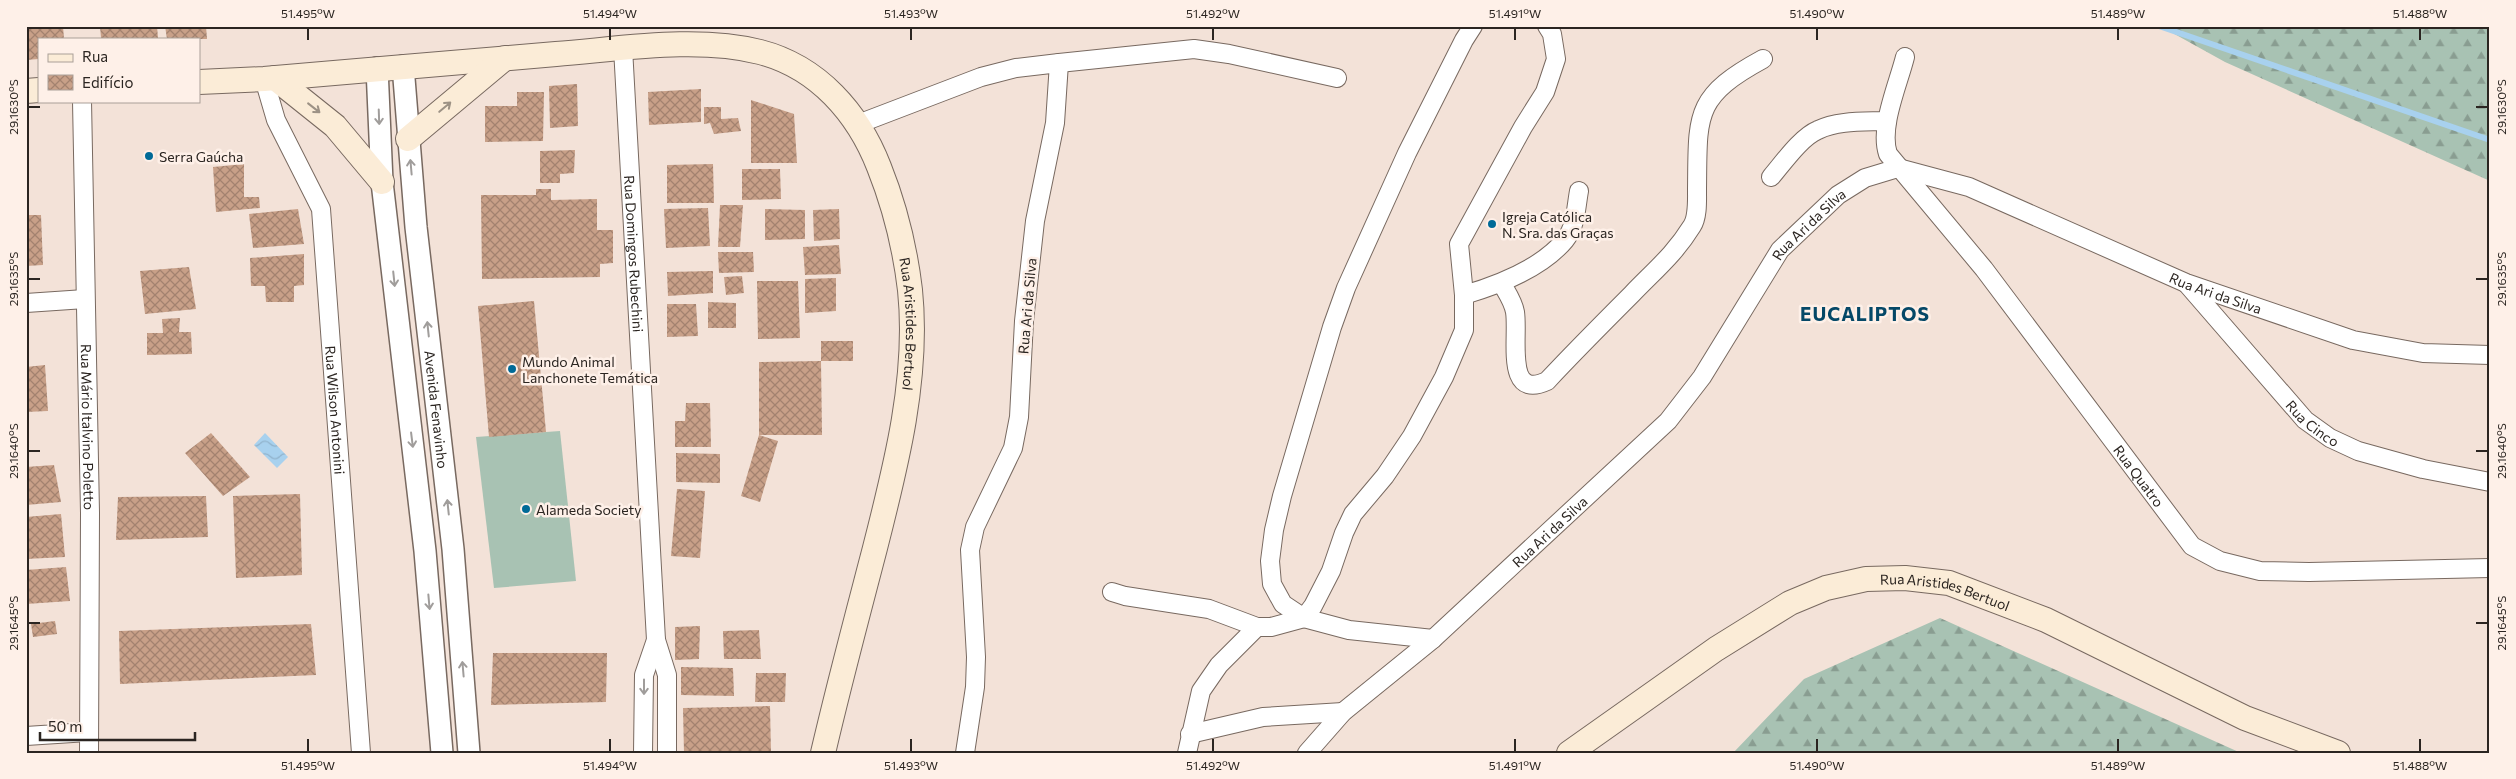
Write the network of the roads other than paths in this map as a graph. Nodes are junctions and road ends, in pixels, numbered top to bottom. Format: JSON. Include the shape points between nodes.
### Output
{"nodes":[{"id":1,"x":1473,"y":26,"type":"edge"},
{"id":2,"x":1546,"y":26,"type":"edge"},
{"id":3,"x":655,"y":36,"type":"edge"},
{"id":4,"x":623,"y":48,"type":"junction"},
{"id":5,"x":1905,"y":57,"type":"dead end"},
{"id":6,"x":505,"y":58,"type":"junction"},
{"id":7,"x":1763,"y":59,"type":"dead end"},
{"id":8,"x":1059,"y":62,"type":"junction"},
{"id":9,"x":403,"y":66,"type":"junction"},
{"id":10,"x":376,"y":68,"type":"junction"},
{"id":11,"x":1337,"y":78,"type":"dead end"},
{"id":12,"x":270,"y":79,"type":"junction"},
{"id":13,"x":200,"y":82,"type":"edge"},
{"id":14,"x":82,"y":102,"type":"edge"},
{"id":15,"x":1887,"y":121,"type":"junction"},
{"id":16,"x":858,"y":124,"type":"junction"},
{"id":17,"x":408,"y":139,"type":"junction"},
{"id":18,"x":1898,"y":168,"type":"junction"},
{"id":19,"x":1771,"y":177,"type":"dead end"},
{"id":20,"x":382,"y":182,"type":"junction"},
{"id":21,"x":1579,"y":191,"type":"dead end"},
{"id":22,"x":416,"y":226,"type":"junction"},
{"id":23,"x":388,"y":231,"type":"junction"},
{"id":24,"x":2186,"y":283,"type":"junction"},
{"id":25,"x":1502,"y":284,"type":"junction"},
{"id":26,"x":1464,"y":295,"type":"junction"},
{"id":27,"x":85,"y":299,"type":"junction"},
{"id":28,"x":26,"y":303,"type":"edge"},
{"id":29,"x":2490,"y":355,"type":"edge"},
{"id":30,"x":434,"y":390,"type":"junction"},
{"id":31,"x":407,"y":394,"type":"junction"},
{"id":32,"x":2490,"y":482,"type":"edge"},
{"id":33,"x":453,"y":549,"type":"junction"},
{"id":34,"x":425,"y":552,"type":"junction"},
{"id":35,"x":2490,"y":568,"type":"edge"},
{"id":36,"x":1112,"y":592,"type":"dead end"},
{"id":37,"x":1304,"y":618,"type":"junction"},
{"id":38,"x":1257,"y":627,"type":"junction"},
{"id":39,"x":1433,"y":639,"type":"junction"},
{"id":40,"x":656,"y":640,"type":"junction"},
{"id":41,"x":466,"y":708,"type":"junction"},
{"id":42,"x":438,"y":709,"type":"junction"},
{"id":43,"x":1343,"y":712,"type":"junction"},
{"id":44,"x":88,"y":732,"type":"junction"},
{"id":45,"x":1190,"y":734,"type":"junction"},
{"id":46,"x":26,"y":736,"type":"edge"},
{"id":47,"x":88,"y":753,"type":"edge"},
{"id":48,"x":361,"y":753,"type":"edge"},
{"id":49,"x":442,"y":753,"type":"edge"},
{"id":50,"x":470,"y":753,"type":"edge"},
{"id":51,"x":643,"y":753,"type":"edge"},
{"id":52,"x":667,"y":753,"type":"edge"},
{"id":53,"x":823,"y":753,"type":"edge"},
{"id":54,"x":965,"y":753,"type":"edge"},
{"id":55,"x":1187,"y":753,"type":"edge"},
{"id":56,"x":1307,"y":753,"type":"edge"},
{"id":57,"x":1569,"y":753,"type":"edge"},
{"id":58,"x":2338,"y":753,"type":"edge"}],
"edges":[{"from":1,"to":37,"type":"street","via":[[1407,153],[1346,288],[1282,496],[1270,561],[1272,584],[1283,604]]},
{"from":2,"to":26,"type":"street","via":[[1552,34],[1556,59],[1545,92],[1459,244]]},
{"from":3,"to":4,"type":"main road","name":"Rua Aristides Bertuol"},
{"from":3,"to":16,"type":"main road","name":"Rua Aristides Bertuol","via":[[761,53],[794,65],[818,80]]},
{"from":4,"to":6,"type":"main road","name":"Rua Aristides Bertuol"},
{"from":4,"to":40,"type":"street","name":"Rua Domingos Rubechini"},
{"from":5,"to":15,"type":"street","name":"Rua Quatro"},
{"from":6,"to":9,"type":"main road","name":"Rua Aristides Bertuol"},
{"from":17,"to":6,"type":"main road","one_way":true},
{"from":7,"to":25,"type":"street","via":[[1735,74],[1717,89],[1706,104],[1700,124],[1694,224],[1673,255],[1547,381],[1538,385],[1528,385],[1520,380],[1516,371],[1515,310]]},
{"from":8,"to":11,"type":"street","via":[[1194,50],[1229,54]]},
{"from":8,"to":16,"type":"street","via":[[981,77]]},
{"from":8,"to":54,"type":"street","name":"Rua Ari da Silva","via":[[1055,123],[1035,221],[1024,321],[1019,417],[1013,448],[975,527],[970,550],[976,657]]},
{"from":9,"to":10,"type":"main road","name":"Rua Aristides Bertuol"},
{"from":9,"to":17,"type":"street","name":"Avenida Fenavinho"},
{"from":10,"to":12,"type":"main road","name":"Rua Aristides Bertuol"},
{"from":10,"to":20,"type":"street","name":"Avenida Fenavinho","one_way":true},
{"from":12,"to":13,"type":"main road","name":"Rua Aristides Bertuol"},
{"from":12,"to":20,"type":"main road","one_way":true,"via":[[335,126]]},
{"from":12,"to":48,"type":"street","name":"Rua Wilson Antonini","via":[[276,120],[321,209]]},
{"from":14,"to":27,"type":"street","name":"Rua Mário Italvino Poletto"},
{"from":15,"to":18,"type":"street","name":"Rua Quatro","via":[[1885,146]]},
{"from":15,"to":19,"type":"street","via":[[1845,123],[1817,130]]},
{"from":16,"to":53,"type":"main road","name":"Rua Aristides Bertuol","via":[[874,152],[901,235],[910,292],[911,350],[893,478]]},
{"from":22,"to":17,"type":"street","name":"Avenida Fenavinho","one_way":true},
{"from":18,"to":24,"type":"street","name":"Rua Ari da Silva","via":[[1969,187]]},
{"from":18,"to":35,"type":"street","name":"Rua Quatro","via":[[1984,269],[2192,546],[2220,561],[2260,571]]},
{"from":18,"to":39,"type":"street","name":"Rua Ari da Silva","via":[[1866,178],[1838,195],[1780,250],[1702,378],[1668,421]]},
{"from":20,"to":23,"type":"street","name":"Avenida Fenavinho"},
{"from":21,"to":25,"type":"street","via":[[1574,222],[1566,239],[1544,258]]},
{"from":22,"to":23,"type":"street"},
{"from":30,"to":22,"type":"street","name":"Avenida Fenavinho","one_way":true},
{"from":23,"to":31,"type":"street","name":"Avenida Fenavinho","one_way":true},
{"from":24,"to":29,"type":"street","name":"Rua Ari da Silva","via":[[2353,340],[2423,353]]},
{"from":24,"to":32,"type":"street","name":"Rua Cinco","via":[[2304,420],[2330,438],[2386,459]]},
{"from":25,"to":26,"type":"street"},
{"from":26,"to":37,"type":"street","via":[[1464,330],[1444,377],[1412,436],[1385,476],[1353,514],[1331,571]]},
{"from":27,"to":28,"type":"street"},
{"from":27,"to":44,"type":"street","name":"Rua Mário Italvino Poletto","via":[[90,513]]},
{"from":30,"to":31,"type":"street"},
{"from":33,"to":30,"type":"street","name":"Avenida Fenavinho","one_way":true},
{"from":31,"to":34,"type":"street","name":"Avenida Fenavinho","one_way":true},
{"from":33,"to":34,"type":"street"},
{"from":41,"to":33,"type":"street","name":"Avenida Fenavinho","one_way":true},
{"from":34,"to":42,"type":"street","name":"Avenida Fenavinho","one_way":true},
{"from":36,"to":38,"type":"street","via":[[1208,609]]},
{"from":37,"to":38,"type":"street","via":[[1271,627]]},
{"from":37,"to":39,"type":"street","via":[[1350,630]]},
{"from":38,"to":45,"type":"street","via":[[1219,664],[1201,691]]},
{"from":39,"to":43,"type":"street","name":"Rua Ari da Silva"},
{"from":40,"to":51,"type":"street","name":"Rua Domingos Rubechini","one_way":true,"via":[[644,675]]},
{"from":40,"to":52,"type":"street","name":"Rua Domingos Rubechini","via":[[667,675]]},
{"from":41,"to":42,"type":"street"},
{"from":41,"to":50,"type":"street","name":"Avenida Fenavinho"},
{"from":42,"to":49,"type":"street","name":"Avenida Fenavinho"},
{"from":43,"to":45,"type":"street","via":[[1264,717]]},
{"from":43,"to":56,"type":"street","name":"Rua Ari da Silva"},
{"from":44,"to":46,"type":"street"},
{"from":44,"to":47,"type":"street","name":"Rua Mário Italvino Poletto"},
{"from":45,"to":55,"type":"street"},
{"from":57,"to":58,"type":"main road","name":"Rua Aristides Bertuol","via":[[1716,649],[1790,603],[1826,588],[1866,579],[1905,578],[1949,583],[2046,620],[2245,718]]}]}
